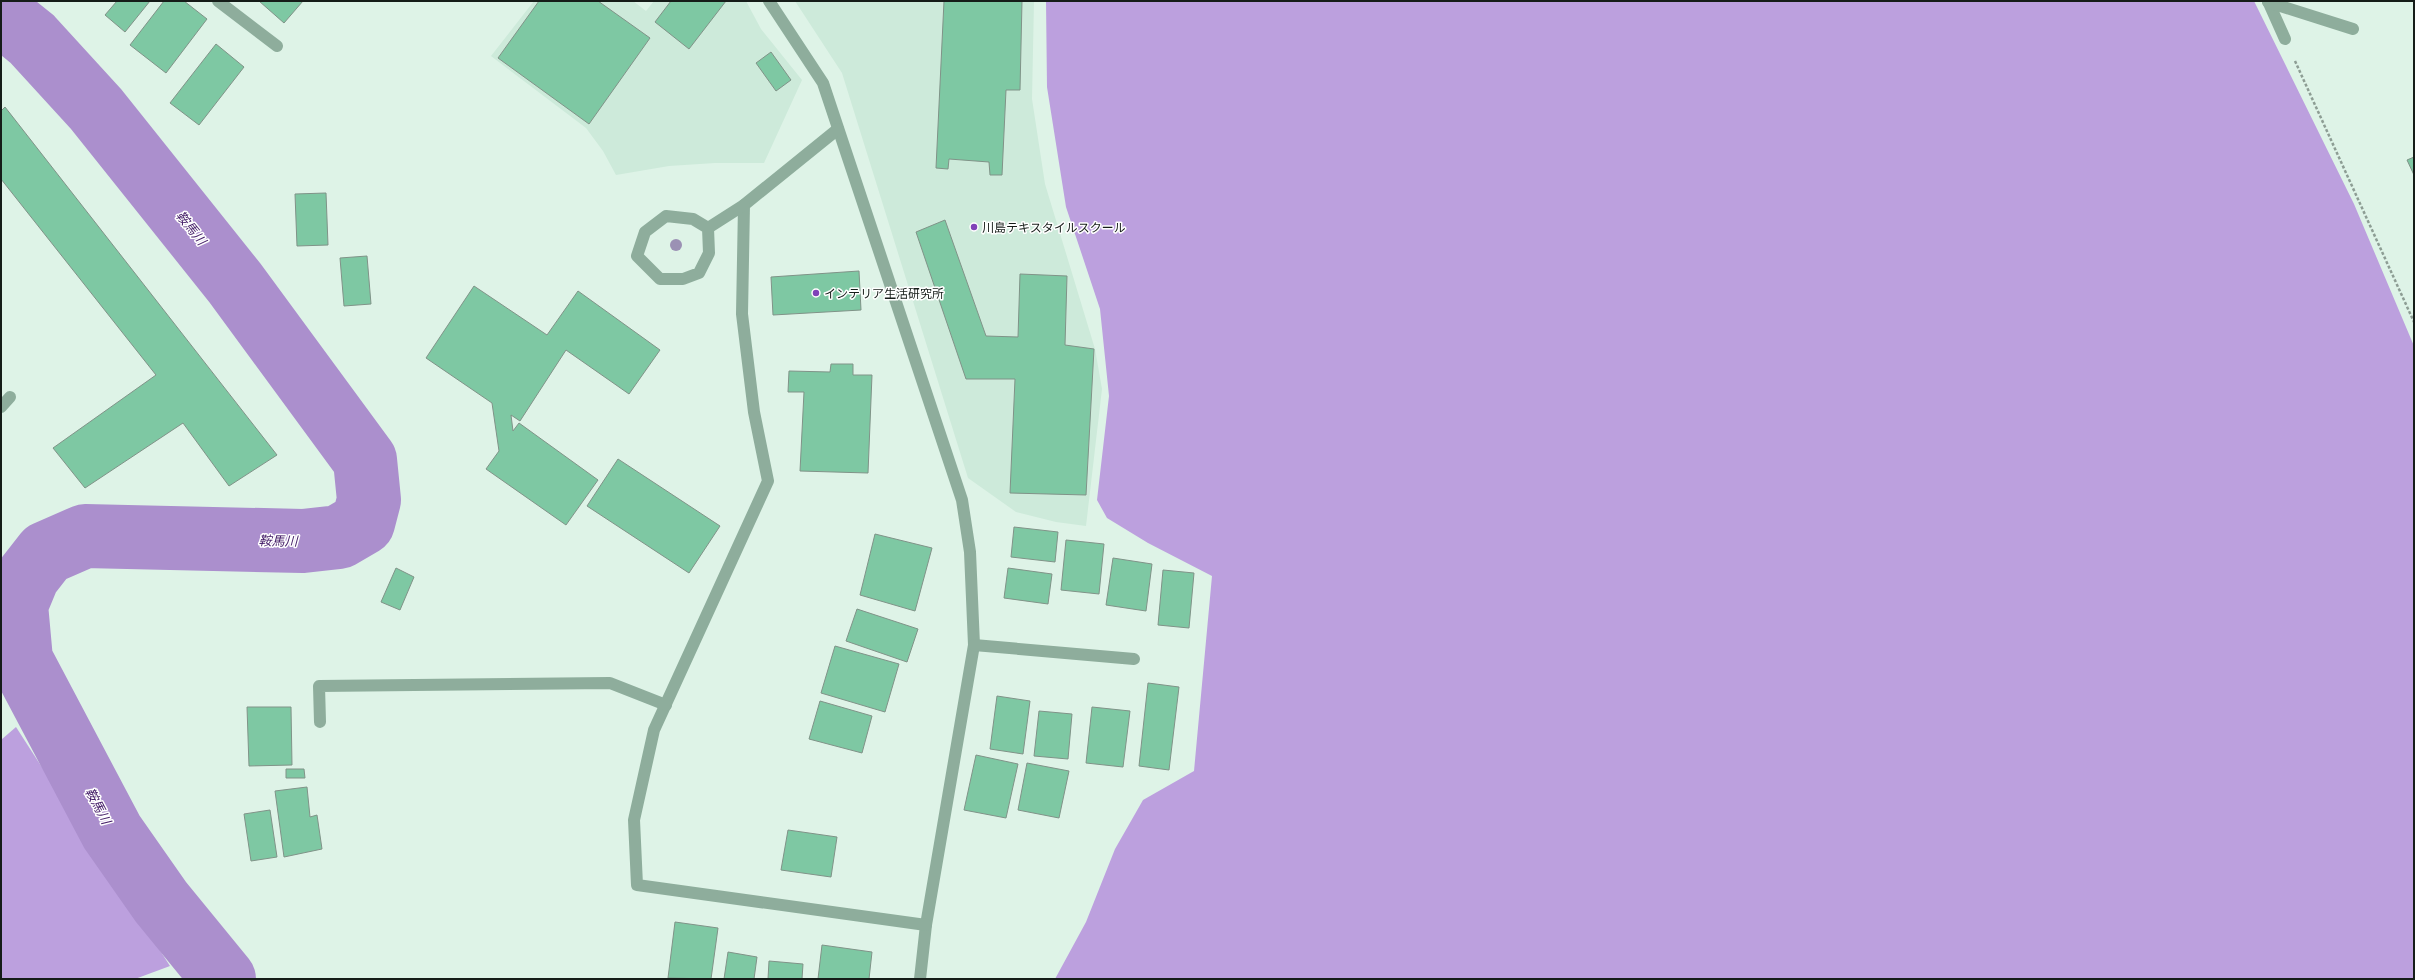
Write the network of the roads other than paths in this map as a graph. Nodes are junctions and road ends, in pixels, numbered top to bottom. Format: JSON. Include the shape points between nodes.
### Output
{"nodes":[{"id":1,"x":218,"y":1,"type":"edge"},
{"id":2,"x":770,"y":1,"type":"edge"},
{"id":3,"x":2268,"y":1,"type":"edge"},
{"id":4,"x":2353,"y":29,"type":"dead end"},
{"id":5,"x":2285,"y":39,"type":"road end"},
{"id":6,"x":277,"y":46,"type":"dead end"},
{"id":7,"x":838,"y":129,"type":"junction"},
{"id":8,"x":744,"y":205,"type":"junction"},
{"id":9,"x":708,"y":228,"type":"junction"},
{"id":10,"x":10,"y":397,"type":"dead end"},
{"id":11,"x":1,"y":407,"type":"edge"},
{"id":12,"x":974,"y":645,"type":"junction"},
{"id":13,"x":1134,"y":659,"type":"dead end"},
{"id":14,"x":666,"y":705,"type":"junction"},
{"id":15,"x":320,"y":722,"type":"dead end"},
{"id":16,"x":926,"y":925,"type":"junction"},
{"id":17,"x":920,"y":979,"type":"edge"}],
"edges":[{"from":1,"to":6,"type":"street"},
{"from":2,"to":7,"type":"street","via":[[823,83]]},
{"from":3,"to":4,"type":"street"},
{"from":3,"to":5,"type":"street"},
{"from":7,"to":8,"type":"street"},
{"from":7,"to":12,"type":"street","via":[[962,500],[970,552]]},
{"from":8,"to":9,"type":"street"},
{"from":8,"to":14,"type":"street","via":[[742,314],[754,412],[768,481]]},
{"from":9,"to":9,"type":"street","via":[[693,219],[666,216],[645,232],[637,256],[660,279],[699,274],[709,253]]},
{"from":10,"to":11,"type":"street"},
{"from":12,"to":13,"type":"street"},
{"from":12,"to":16,"type":"street"},
{"from":14,"to":15,"type":"street","via":[[610,683],[319,686]]},
{"from":14,"to":16,"type":"street","via":[[654,730],[634,820],[637,885]]},
{"from":16,"to":17,"type":"street"}]}
